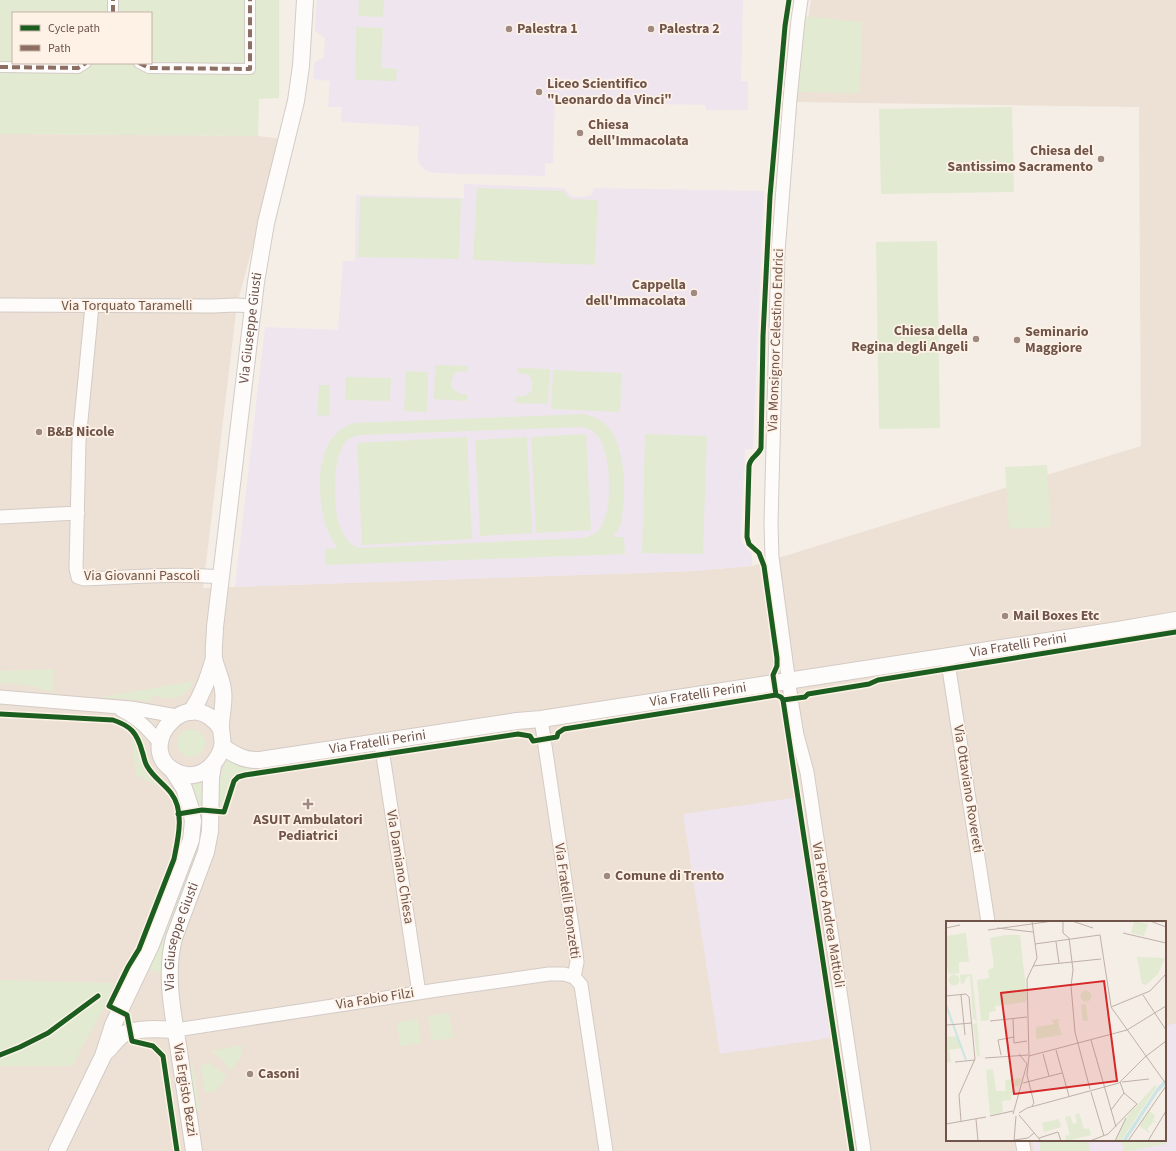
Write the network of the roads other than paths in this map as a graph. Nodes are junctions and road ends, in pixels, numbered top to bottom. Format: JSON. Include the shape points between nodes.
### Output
{"nodes":[{"id":1,"x":113,"y":0,"type":"edge"},
{"id":2,"x":250,"y":0,"type":"edge"},
{"id":3,"x":305,"y":0,"type":"edge"},
{"id":4,"x":801,"y":0,"type":"edge"},
{"id":5,"x":113,"y":12,"type":"edge"},
{"id":6,"x":84,"y":64,"type":"edge"},
{"id":7,"x":141,"y":64,"type":"edge"},
{"id":8,"x":0,"y":67,"type":"edge"},
{"id":9,"x":0,"y":305,"type":"edge"},
{"id":10,"x":92,"y":306,"type":"junction"},
{"id":11,"x":253,"y":306,"type":"junction"},
{"id":12,"x":78,"y":513,"type":"junction"},
{"id":13,"x":0,"y":517,"type":"edge"},
{"id":14,"x":222,"y":577,"type":"junction"},
{"id":15,"x":1176,"y":620,"type":"edge"},
{"id":16,"x":947,"y":656,"type":"junction"},
{"id":17,"x":214,"y":658,"type":"junction"},
{"id":18,"x":789,"y":680,"type":"junction"},
{"id":19,"x":0,"y":697,"type":"edge"},
{"id":20,"x":116,"y":707,"type":"junction"},
{"id":21,"x":184,"y":714,"type":"junction"},
{"id":22,"x":541,"y":719,"type":"junction"},
{"id":23,"x":221,"y":729,"type":"junction"},
{"id":24,"x":381,"y":742,"type":"junction"},
{"id":25,"x":160,"y":743,"type":"junction"},
{"id":26,"x":223,"y":746,"type":"junction"},
{"id":27,"x":213,"y":765,"type":"junction"},
{"id":28,"x":173,"y":771,"type":"junction"},
{"id":29,"x":988,"y":921,"type":"edge"},
{"id":30,"x":574,"y":977,"type":"junction"},
{"id":31,"x":419,"y":993,"type":"junction"},
{"id":32,"x":176,"y":1030,"type":"junction"},
{"id":33,"x":103,"y":1056,"type":"junction"},
{"id":34,"x":1022,"y":1141,"type":"edge"},
{"id":35,"x":58,"y":1151,"type":"edge"},
{"id":36,"x":194,"y":1151,"type":"edge"},
{"id":37,"x":606,"y":1151,"type":"edge"},
{"id":38,"x":864,"y":1151,"type":"edge"},
{"id":39,"x":1024,"y":1151,"type":"edge"}],
"edges":[{"from":1,"to":5,"type":"street"},
{"from":2,"to":7,"type":"street","via":[[250,70],[149,68]]},
{"from":3,"to":11,"type":"street","name":"Via Giuseppe Giusti","via":[[296,101],[266,223]]},
{"from":4,"to":18,"type":"street","name":"Via Monsignor Celestino Endrici","via":[[778,252],[771,499],[772,556]]},
{"from":6,"to":8,"type":"street","via":[[78,68]]},
{"from":9,"to":10,"type":"street","name":"Via Torquato Taramelli"},
{"from":10,"to":11,"type":"street","name":"Via Torquato Taramelli"},
{"from":10,"to":12,"type":"street","name":"Via Giovanni Pascoli","via":[[80,441]]},
{"from":11,"to":14,"type":"street","name":"Via Giuseppe Giusti"},
{"from":12,"to":13,"type":"street"},
{"from":12,"to":14,"type":"street","name":"Via Giovanni Pascoli","via":[[78,577]]},
{"from":14,"to":17,"type":"street","name":"Via Giuseppe Giusti","via":[[215,627]]},
{"from":15,"to":16,"type":"street","name":"Via Fratelli Perini"},
{"from":16,"to":18,"type":"street","name":"Via Fratelli Perini"},
{"from":16,"to":29,"type":"street","name":"Via Ottaviano Rovereti"},
{"from":17,"to":21,"type":"street","name":"Via Giuseppe Giusti","via":[[206,687],[200,698]]},
{"from":17,"to":23,"type":"street","name":"Via Giuseppe Giusti","via":[[223,690]]},
{"from":18,"to":22,"type":"street","name":"Via Fratelli Perini"},
{"from":18,"to":38,"type":"street","name":"Via Pietro Andrea Mattioli","via":[[797,735],[807,772]]},
{"from":19,"to":20,"type":"street"},
{"from":20,"to":21,"type":"street"},
{"from":20,"to":25,"type":"street","via":[[134,716]]},
{"from":21,"to":23,"type":"street","via":[[206,714]]},
{"from":21,"to":25,"type":"street","name":"Via Giuseppe Giusti","via":[[172,719]]},
{"from":22,"to":24,"type":"street","name":"Via Fratelli Perini"},
{"from":22,"to":30,"type":"street","name":"Via Fratelli Bronzetti","via":[[577,957]]},
{"from":23,"to":26,"type":"street","name":"Via Giuseppe Giusti"},
{"from":24,"to":26,"type":"street","name":"Via Fratelli Perini","via":[[252,760],[242,758]]},
{"from":24,"to":31,"type":"street","name":"Via Damiano Chiesa"},
{"from":25,"to":28,"type":"street","name":"Via Giuseppe Giusti","via":[[163,761]]},
{"from":26,"to":27,"type":"street","name":"Via Giuseppe Giusti"},
{"from":27,"to":28,"type":"street","via":[[193,775]]},
{"from":27,"to":32,"type":"street","name":"Via Giuseppe Giusti","via":[[210,831],[206,852],[171,951],[169,970]]},
{"from":28,"to":33,"type":"street","name":"Via Giuseppe Giusti","via":[[184,788],[190,806],[193,821],[191,840],[151,945],[113,1025]]},
{"from":30,"to":31,"type":"street","name":"Via Fabio Filzi","via":[[549,974]]},
{"from":30,"to":37,"type":"street","name":"Via Fratelli Bronzetti","via":[[581,985]]},
{"from":31,"to":32,"type":"street","name":"Via Fabio Filzi"},
{"from":32,"to":33,"type":"street","name":"Via Giuseppe Giusti","via":[[130,1032],[116,1041]]},
{"from":32,"to":36,"type":"street","name":"Via Ergisto Bezzi"},
{"from":33,"to":35,"type":"street","name":"Via Giuseppe Giusti"},
{"from":34,"to":39,"type":"street"}]}
